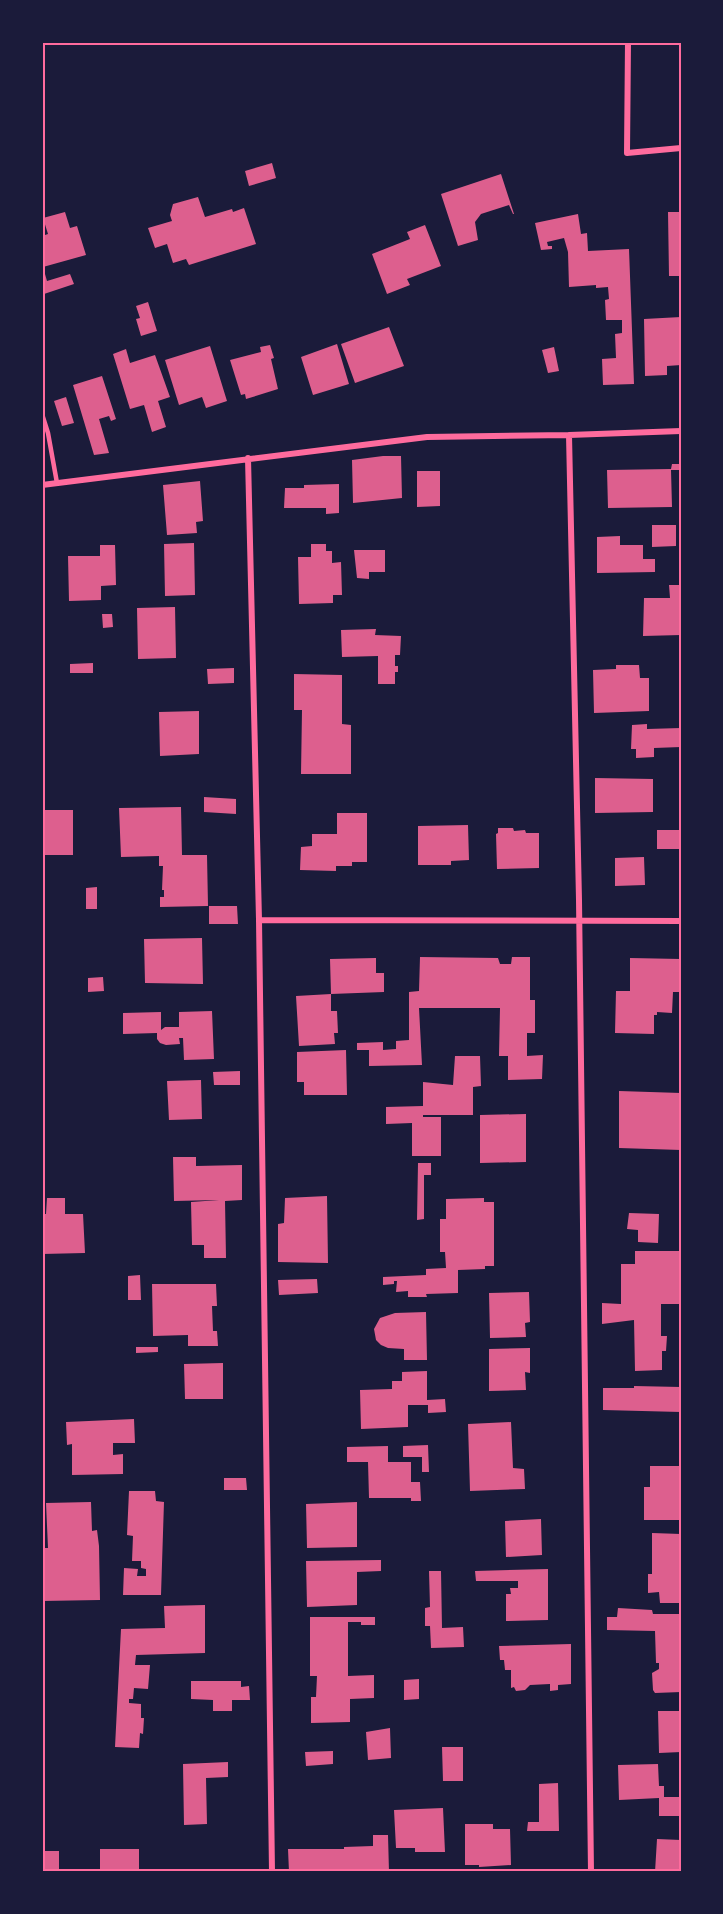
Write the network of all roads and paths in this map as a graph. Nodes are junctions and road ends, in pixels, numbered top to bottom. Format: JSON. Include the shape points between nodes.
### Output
{"nodes":[{"id":1,"x":628,"y":42,"type":"edge"},
{"id":2,"x":681,"y":148,"type":"edge"},
{"id":3,"x":42,"y":414,"type":"edge"},
{"id":4,"x":681,"y":431,"type":"edge"},
{"id":5,"x":569,"y":435,"type":"junction"},
{"id":6,"x":248,"y":458,"type":"junction"},
{"id":7,"x":57,"y":483,"type":"junction"},
{"id":8,"x":42,"y":485,"type":"edge"},
{"id":9,"x":259,"y":920,"type":"junction"},
{"id":10,"x":578,"y":920,"type":"junction"},
{"id":11,"x":681,"y":921,"type":"edge"},
{"id":12,"x":272,"y":1872,"type":"edge"},
{"id":13,"x":591,"y":1872,"type":"edge"}],
"edges":[{"from":1,"to":2,"type":"street","via":[[627,153]]},
{"from":3,"to":7,"type":"lane"},
{"from":4,"to":5,"type":"street"},
{"from":5,"to":6,"type":"street","via":[[427,437]]},
{"from":5,"to":10,"type":"street"},
{"from":6,"to":7,"type":"street"},
{"from":6,"to":9,"type":"street"},
{"from":7,"to":8,"type":"street"},
{"from":9,"to":10,"type":"street"},
{"from":9,"to":12,"type":"street"},
{"from":10,"to":11,"type":"street"},
{"from":10,"to":13,"type":"street"}]}
